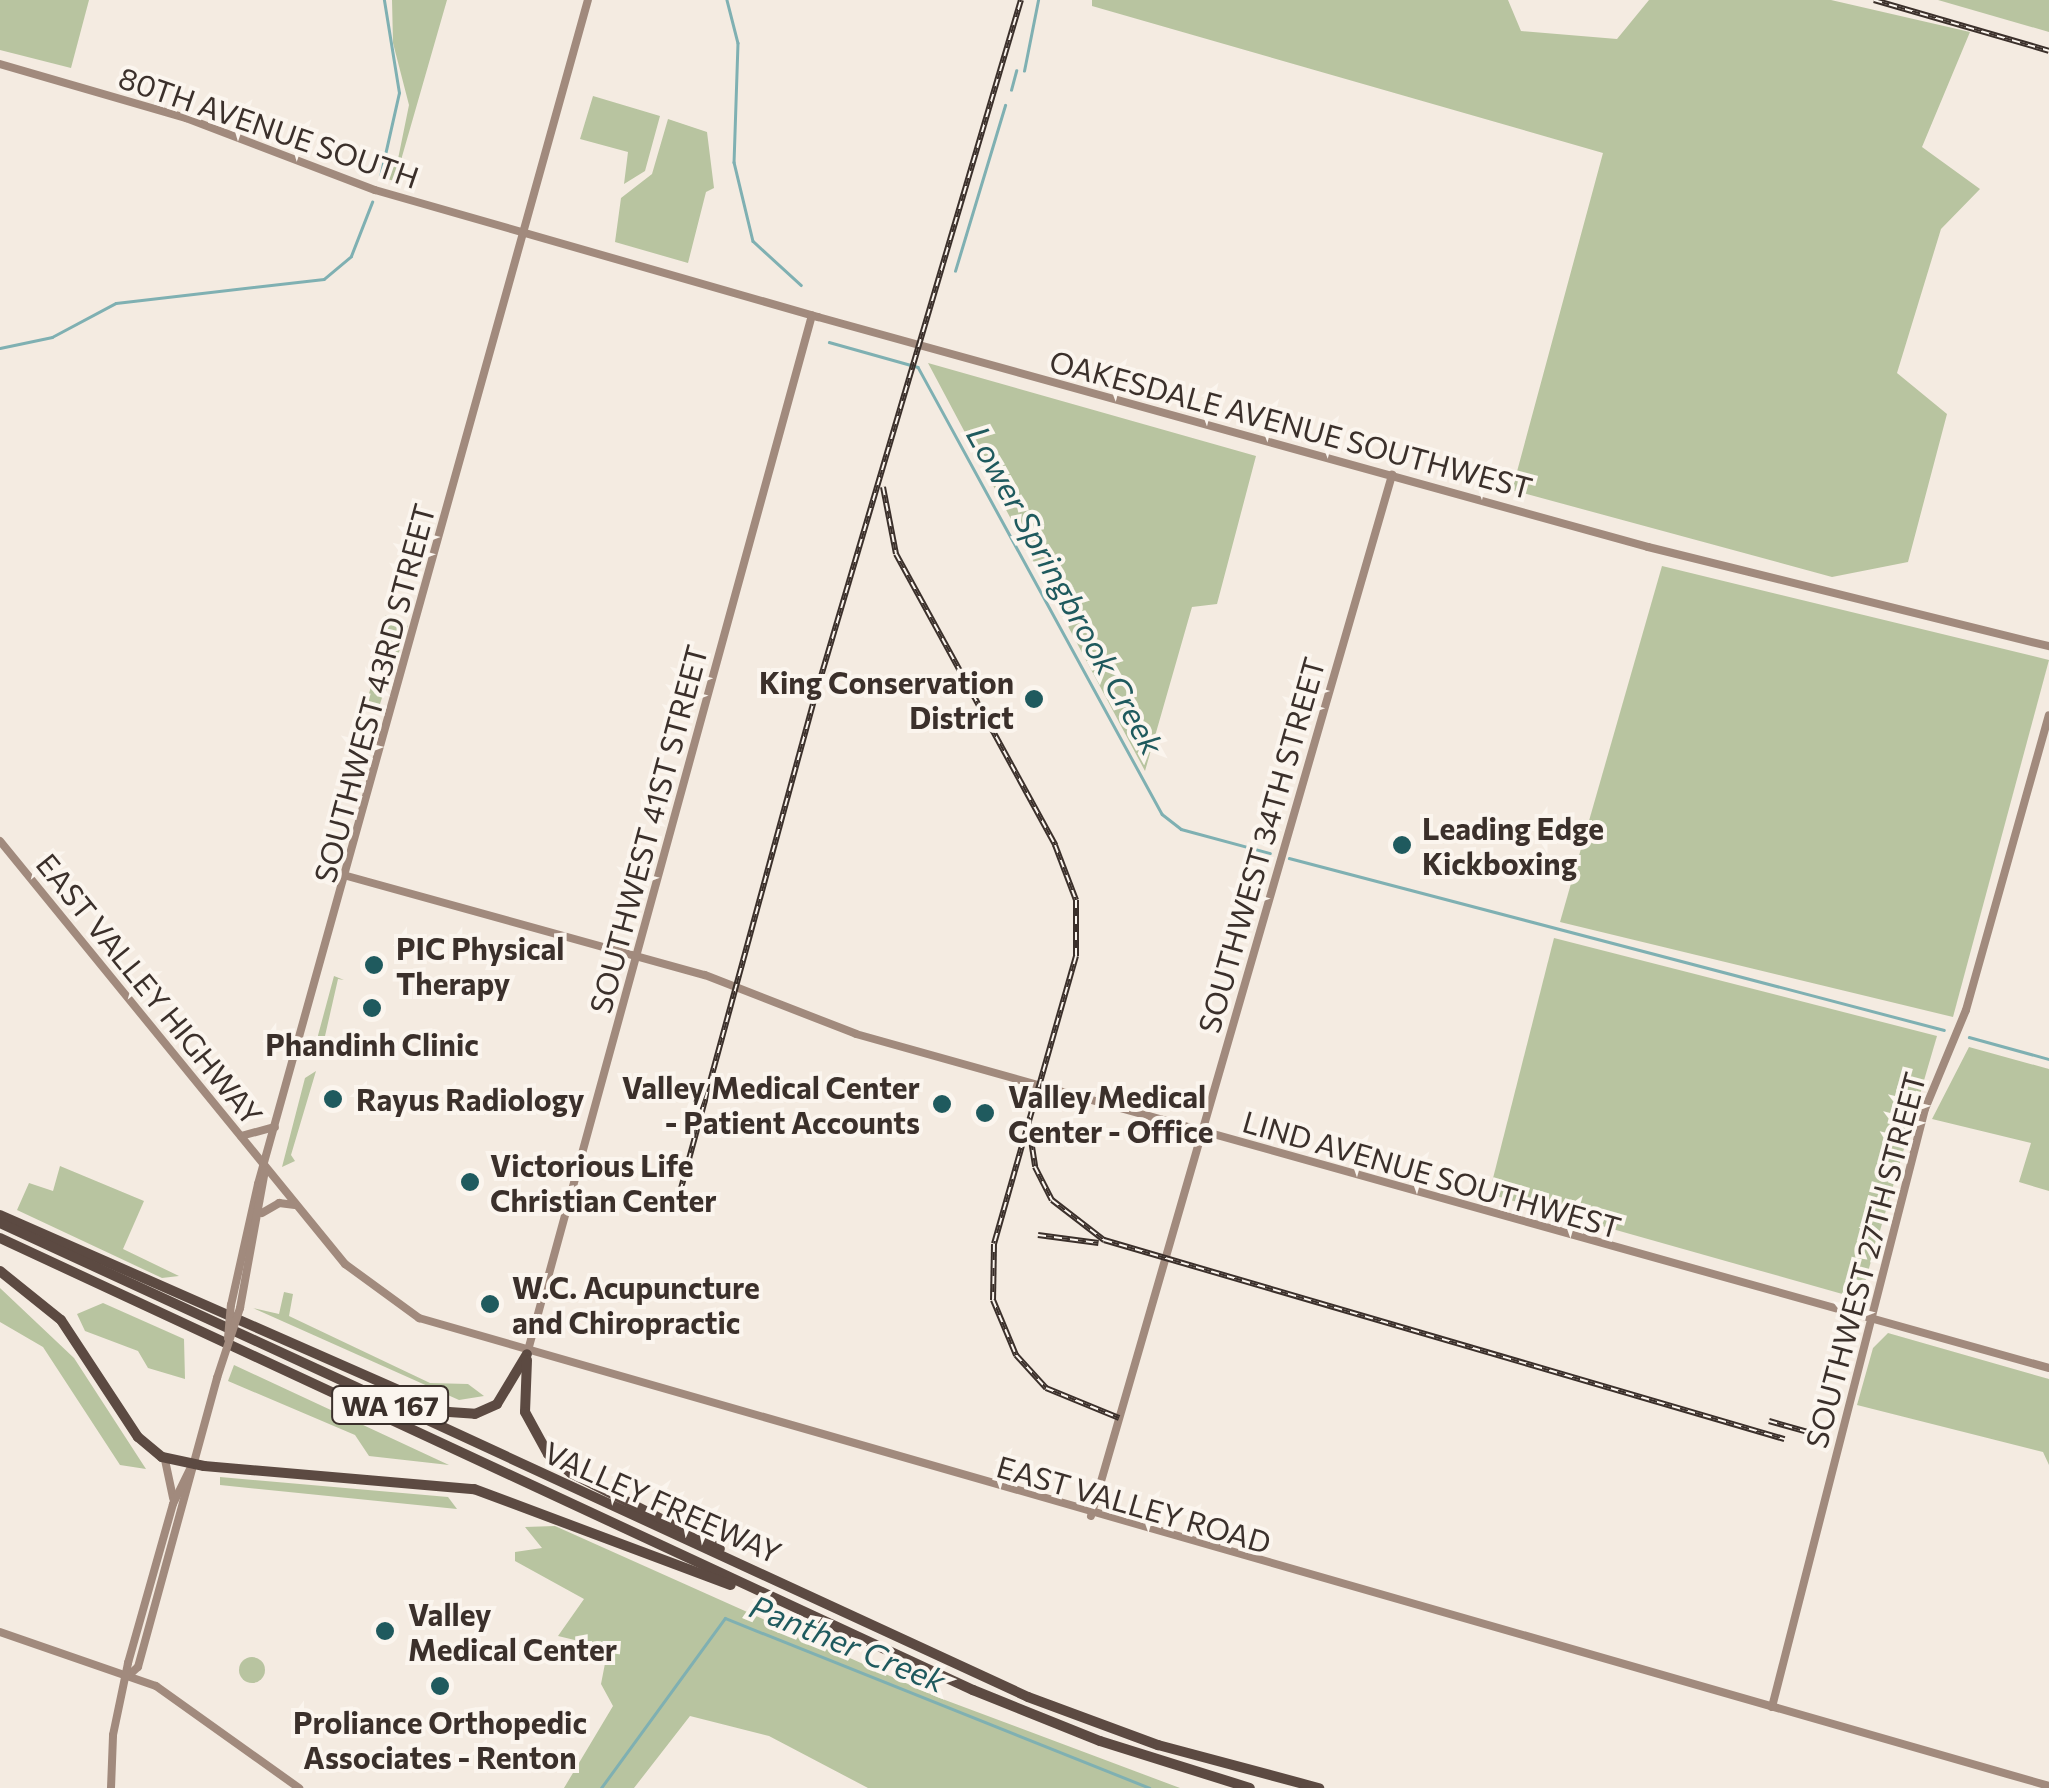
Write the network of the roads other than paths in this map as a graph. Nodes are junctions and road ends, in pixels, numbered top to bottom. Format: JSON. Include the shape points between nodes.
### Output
{"nodes":[{"id":1,"x":588,"y":0,"type":"edge"},
{"id":2,"x":0,"y":64,"type":"edge"},
{"id":3,"x":525,"y":231,"type":"junction"},
{"id":4,"x":812,"y":315,"type":"junction"},
{"id":5,"x":1392,"y":475,"type":"junction"},
{"id":6,"x":2049,"y":646,"type":"edge"},
{"id":7,"x":2049,"y":715,"type":"edge"},
{"id":8,"x":0,"y":840,"type":"edge"},
{"id":9,"x":347,"y":876,"type":"junction"},
{"id":10,"x":637,"y":956,"type":"junction"},
{"id":11,"x":277,"y":1126,"type":"junction"},
{"id":12,"x":1202,"y":1132,"type":"junction"},
{"id":13,"x":242,"y":1136,"type":"junction"},
{"id":14,"x":265,"y":1166,"type":"junction"},
{"id":15,"x":297,"y":1206,"type":"junction"},
{"id":16,"x":0,"y":1216,"type":"edge"},
{"id":17,"x":259,"y":1216,"type":"junction"},
{"id":18,"x":0,"y":1224,"type":"edge"},
{"id":19,"x":0,"y":1241,"type":"edge"},
{"id":20,"x":0,"y":1271,"type":"edge"},
{"id":21,"x":235,"y":1306,"type":"junction"},
{"id":22,"x":1869,"y":1322,"type":"junction"},
{"id":23,"x":527,"y":1354,"type":"junction"},
{"id":24,"x":2049,"y":1368,"type":"edge"},
{"id":25,"x":162,"y":1457,"type":"junction"},
{"id":26,"x":192,"y":1464,"type":"junction"},
{"id":27,"x":173,"y":1504,"type":"junction"},
{"id":28,"x":1091,"y":1516,"type":"junction"},
{"id":29,"x":781,"y":1583,"type":"junction"},
{"id":30,"x":731,"y":1585,"type":"junction"},
{"id":31,"x":0,"y":1632,"type":"edge"},
{"id":32,"x":129,"y":1675,"type":"junction"},
{"id":33,"x":1772,"y":1706,"type":"junction"},
{"id":34,"x":2049,"y":1786,"type":"edge"},
{"id":35,"x":111,"y":1788,"type":"edge"},
{"id":36,"x":299,"y":1788,"type":"edge"},
{"id":37,"x":1230,"y":1788,"type":"edge"},
{"id":38,"x":1250,"y":1788,"type":"edge"},
{"id":39,"x":1319,"y":1788,"type":"edge"}],
"edges":[{"from":1,"to":3,"type":"street","name":"SOUTHWEST 43RD STREET"},
{"from":2,"to":3,"type":"street","name":"80TH AVENUE SOUTH","via":[[186,118],[375,190]]},
{"from":3,"to":4,"type":"street","name":"OAKESDALE AVENUE SOUTHWEST"},
{"from":3,"to":9,"type":"street","name":"SOUTHWEST 43RD STREET"},
{"from":4,"to":5,"type":"street","name":"OAKESDALE AVENUE SOUTHWEST"},
{"from":4,"to":10,"type":"street","name":"SOUTHWEST 41ST STREET"},
{"from":5,"to":6,"type":"street","name":"OAKESDALE AVENUE SOUTHWEST"},
{"from":5,"to":12,"type":"street","name":"SOUTHWEST 34TH STREET"},
{"from":7,"to":22,"type":"street","name":"SOUTHWEST 27TH STREET","via":[[1976,978],[1925,1108]]},
{"from":8,"to":13,"type":"street","name":"EAST VALLEY HIGHWAY"},
{"from":9,"to":10,"type":"street","name":"LIND AVENUE SOUTHWEST"},
{"from":9,"to":11,"type":"street","name":"SOUTHWEST 43RD STREET"},
{"from":10,"to":12,"type":"street","name":"LIND AVENUE SOUTHWEST","via":[[724,981],[856,1034]]},
{"from":10,"to":23,"type":"street","name":"SOUTHWEST 41ST STREET"},
{"from":11,"to":13,"type":"street"},
{"from":11,"to":14,"type":"street","name":"SOUTHWEST 43RD STREET"},
{"from":12,"to":22,"type":"street","name":"LIND AVENUE SOUTHWEST"},
{"from":12,"to":28,"type":"street","name":"SOUTHWEST 34TH STREET"},
{"from":13,"to":14,"type":"street","name":"EAST VALLEY HIGHWAY"},
{"from":14,"to":15,"type":"street","name":"EAST VALLEY ROAD"},
{"from":14,"to":17,"type":"street"},
{"from":14,"to":21,"type":"street"},
{"from":15,"to":17,"type":"street","via":[[279,1203]]},
{"from":15,"to":23,"type":"street","name":"EAST VALLEY ROAD","via":[[344,1264],[390,1302],[437,1326]]},
{"from":16,"to":23,"type":"highway","via":[[448,1412],[475,1414],[497,1404]]},
{"from":17,"to":21,"type":"street"},
{"from":18,"to":29,"type":"highway","name":"VALLEY FREEWAY","number":"WA 167"},
{"from":19,"to":30,"type":"highway","name":"VALLEY FREEWAY","number":"WA 167"},
{"from":19,"to":38,"type":"highway","via":[[973,1690],[1100,1741]]},
{"from":20,"to":25,"type":"highway","via":[[61,1320],[138,1437]]},
{"from":21,"to":26,"type":"street","bridge":true},
{"from":22,"to":24,"type":"street","name":"LIND AVENUE SOUTHWEST"},
{"from":22,"to":33,"type":"street","name":"SOUTHWEST 27TH STREET"},
{"from":23,"to":28,"type":"street","name":"EAST VALLEY ROAD"},
{"from":23,"to":29,"type":"highway","via":[[527,1420],[556,1462]]},
{"from":25,"to":26,"type":"highway"},
{"from":25,"to":27,"type":"street","via":[[174,1475]]},
{"from":26,"to":27,"type":"street"},
{"from":26,"to":30,"type":"highway","via":[[474,1489]]},
{"from":26,"to":32,"type":"street","via":[[138,1667]]},
{"from":27,"to":32,"type":"street"},
{"from":28,"to":33,"type":"street","name":"EAST VALLEY ROAD"},
{"from":29,"to":39,"type":"highway","name":"VALLEY FREEWAY","number":"WA 167","via":[[1099,1724]]},
{"from":30,"to":37,"type":"highway","name":"VALLEY FREEWAY","number":"WA 167","via":[[1016,1715]]},
{"from":31,"to":32,"type":"street"},
{"from":32,"to":35,"type":"street","via":[[113,1735]]},
{"from":32,"to":36,"type":"street","via":[[170,1694]]},
{"from":33,"to":34,"type":"street","name":"EAST VALLEY ROAD"}]}
